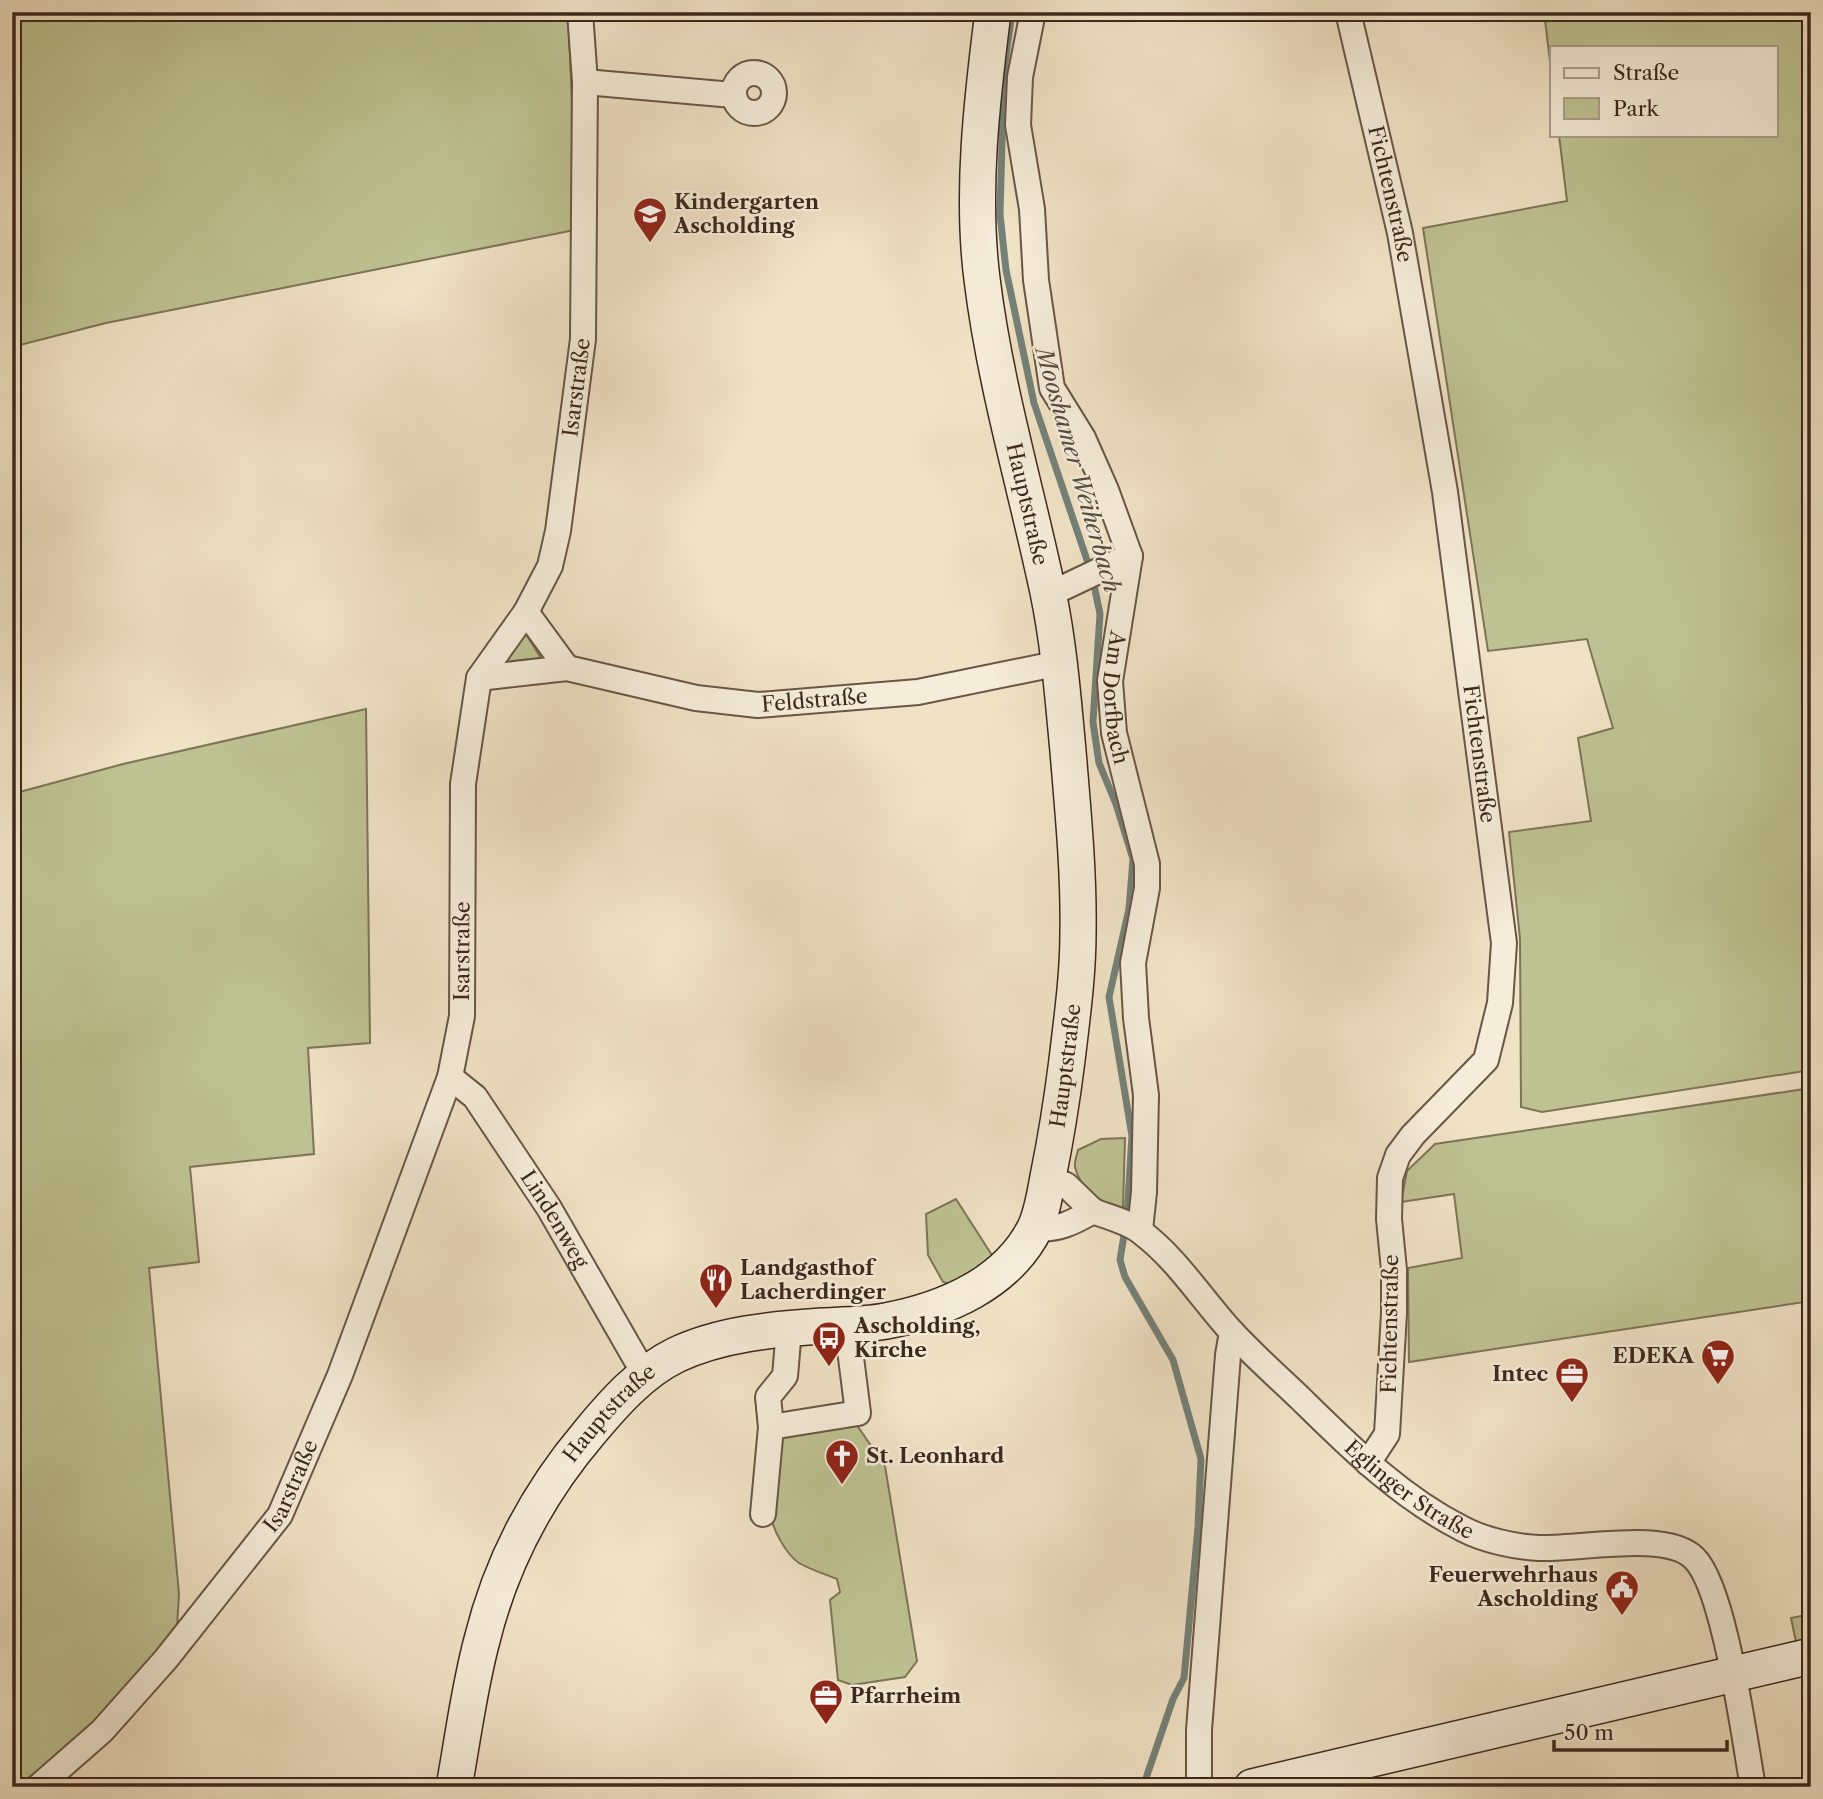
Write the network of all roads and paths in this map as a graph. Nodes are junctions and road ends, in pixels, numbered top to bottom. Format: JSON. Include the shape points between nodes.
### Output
{"nodes":[{"id":1,"x":580,"y":12,"type":"edge"},
{"id":2,"x":993,"y":12,"type":"edge"},
{"id":3,"x":1033,"y":12,"type":"edge"},
{"id":4,"x":1348,"y":12,"type":"edge"},
{"id":5,"x":585,"y":82,"type":"junction"},
{"id":6,"x":733,"y":95,"type":"dead end"},
{"id":7,"x":1130,"y":556,"type":"junction"},
{"id":8,"x":1061,"y":588,"type":"junction"},
{"id":9,"x":526,"y":612,"type":"junction"},
{"id":10,"x":1060,"y":663,"type":"junction"},
{"id":11,"x":568,"y":668,"type":"junction"},
{"id":12,"x":479,"y":678,"type":"junction"},
{"id":13,"x":450,"y":1077,"type":"junction"},
{"id":14,"x":1048,"y":1178,"type":"junction"},
{"id":15,"x":1093,"y":1210,"type":"junction"},
{"id":16,"x":1130,"y":1226,"type":"junction"},
{"id":17,"x":1035,"y":1228,"type":"junction"},
{"id":18,"x":846,"y":1326,"type":"junction"},
{"id":19,"x":789,"y":1329,"type":"junction"},
{"id":20,"x":1232,"y":1332,"type":"junction"},
{"id":21,"x":645,"y":1375,"type":"junction"},
{"id":22,"x":771,"y":1427,"type":"junction"},
{"id":23,"x":1368,"y":1463,"type":"junction"},
{"id":24,"x":763,"y":1514,"type":"dead end"},
{"id":25,"x":1811,"y":1656,"type":"edge"},
{"id":26,"x":1732,"y":1673,"type":"junction"},
{"id":27,"x":38,"y":1787,"type":"edge"},
{"id":28,"x":454,"y":1787,"type":"edge"},
{"id":29,"x":1199,"y":1787,"type":"edge"},
{"id":30,"x":1252,"y":1787,"type":"edge"},
{"id":31,"x":1753,"y":1787,"type":"edge"}],
"edges":[{"from":1,"to":5,"type":"street","name":"Isarstraße"},
{"from":2,"to":8,"type":"main road","name":"Hauptstraße","via":[[976,192],[982,279],[1001,388]]},
{"from":3,"to":7,"type":"street","name":"Am Dorfbach","via":[[1020,77],[1018,125],[1052,388],[1083,438]]},
{"from":4,"to":23,"type":"street","name":"Fichtenstraße","via":[[1400,233],[1445,492],[1504,943],[1500,1003],[1486,1060],[1413,1135],[1398,1155],[1390,1178],[1394,1313],[1387,1434]]},
{"from":5,"to":6,"type":"street"},
{"from":5,"to":9,"type":"street","name":"Isarstraße","via":[[583,339],[558,531],[550,566]]},
{"from":7,"to":8,"type":"street"},
{"from":7,"to":16,"type":"street","name":"Am Dorfbach","via":[[1110,681],[1114,733],[1147,864],[1133,963],[1146,1095],[1144,1192]]},
{"from":8,"to":10,"type":"main road","name":"Hauptstraße"},
{"from":9,"to":11,"type":"street"},
{"from":9,"to":12,"type":"street","name":"Isarstraße"},
{"from":10,"to":11,"type":"street","name":"Feldstraße","via":[[918,692],[758,705],[696,698]]},
{"from":10,"to":14,"type":"main road","name":"Hauptstraße","via":[[1077,851],[1078,935],[1062,1107]]},
{"from":11,"to":12,"type":"street","name":"Feldstraße"},
{"from":12,"to":13,"type":"street","name":"Isarstraße","via":[[463,784],[462,1016]]},
{"from":13,"to":21,"type":"street","name":"Lindenweg","via":[[475,1097],[549,1208]]},
{"from":13,"to":27,"type":"street","name":"Isarstraße","via":[[340,1375],[280,1515],[102,1731]]},
{"from":14,"to":15,"type":"street","name":"Eglinger Straße","via":[[1066,1185]]},
{"from":14,"to":17,"type":"main road","name":"Hauptstraße"},
{"from":15,"to":16,"type":"street","name":"Eglinger Straße"},
{"from":15,"to":17,"type":"street","via":[[1049,1230]]},
{"from":16,"to":20,"type":"street","name":"Eglinger Straße","via":[[1163,1252]]},
{"from":17,"to":18,"type":"main road","name":"Hauptstraße","via":[[1012,1261],[960,1298],[888,1321]]},
{"from":18,"to":19,"type":"main road","name":"Hauptstraße"},
{"from":18,"to":22,"type":"street","via":[[858,1413]]},
{"from":19,"to":21,"type":"main road","name":"Hauptstraße","via":[[701,1345]]},
{"from":19,"to":22,"type":"street","via":[[785,1377],[768,1397]]},
{"from":20,"to":23,"type":"street","name":"Eglinger Straße"},
{"from":20,"to":29,"type":"street","via":[[1199,1730]]},
{"from":21,"to":28,"type":"main road","name":"Hauptstraße","via":[[569,1456],[520,1537],[483,1635]]},
{"from":22,"to":24,"type":"street"},
{"from":23,"to":26,"type":"street","name":"Eglinger Straße","via":[[1423,1507],[1466,1530],[1516,1546],[1568,1549],[1646,1542],[1680,1547],[1702,1567],[1715,1595]]},
{"from":25,"to":26,"type":"main road"},
{"from":26,"to":30,"type":"main road"},
{"from":26,"to":31,"type":"street","name":"Eglinger Straße"}]}
